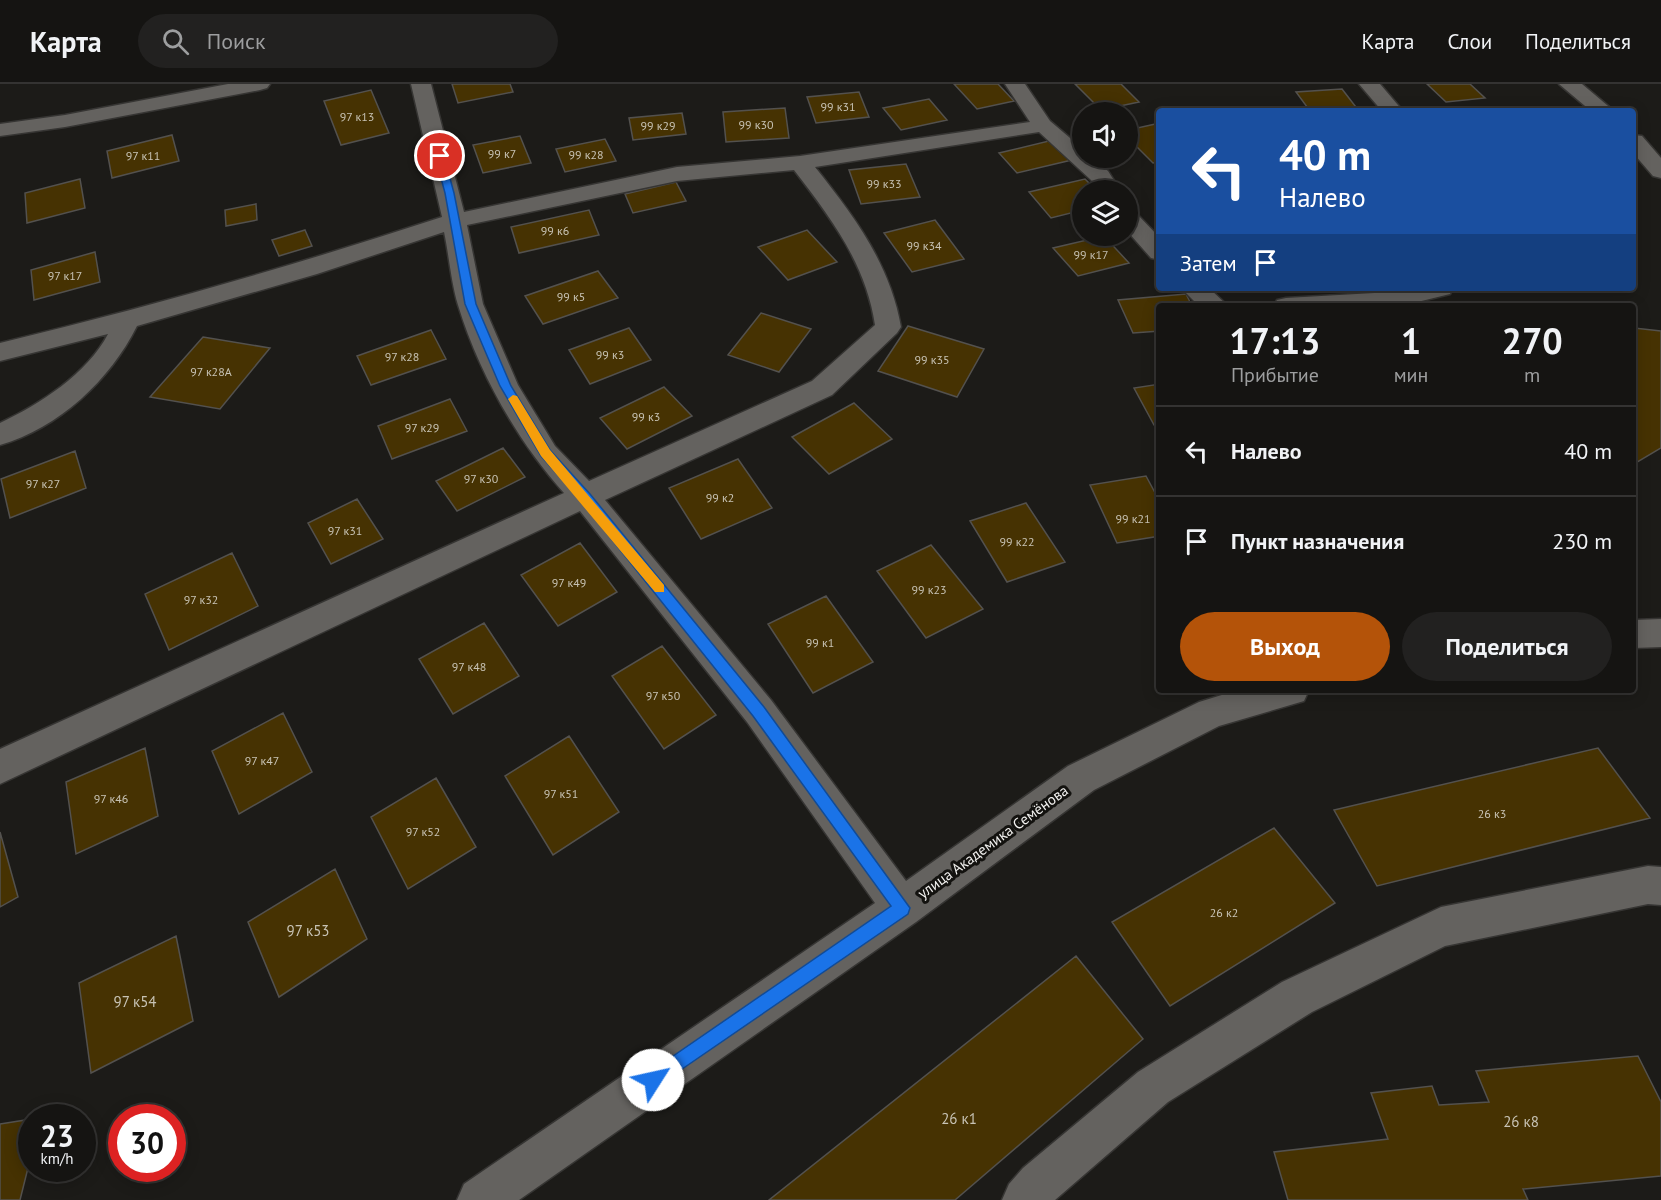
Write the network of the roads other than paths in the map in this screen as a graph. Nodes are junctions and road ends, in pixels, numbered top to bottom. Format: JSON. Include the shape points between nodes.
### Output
{"nodes":[{"id":1,"x":260,"y":84,"type":"edge"},
{"id":2,"x":421,"y":84,"type":"edge"},
{"id":3,"x":1015,"y":84,"type":"edge"},
{"id":4,"x":1369,"y":84,"type":"edge"},
{"id":5,"x":1569,"y":84,"type":"edge"},
{"id":6,"x":1390,"y":108,"type":"edge"},
{"id":7,"x":1600,"y":108,"type":"edge"},
{"id":8,"x":1043,"y":125,"type":"junction"},
{"id":9,"x":0,"y":130,"type":"edge"},
{"id":10,"x":1636,"y":143,"type":"edge"},
{"id":11,"x":801,"y":163,"type":"junction"},
{"id":12,"x":1661,"y":171,"type":"edge"},
{"id":13,"x":1103,"y":180,"type":"edge"},
{"id":14,"x":453,"y":221,"type":"junction"},
{"id":15,"x":1138,"y":229,"type":"edge"},
{"id":16,"x":1156,"y":249,"type":"edge"},
{"id":17,"x":1197,"y":291,"type":"edge"},
{"id":18,"x":1429,"y":291,"type":"edge"},
{"id":19,"x":1211,"y":303,"type":"edge"},
{"id":20,"x":1339,"y":303,"type":"edge"},
{"id":21,"x":128,"y":320,"type":"junction"},
{"id":22,"x":0,"y":352,"type":"edge"},
{"id":23,"x":0,"y":435,"type":"edge"},
{"id":24,"x":585,"y":497,"type":"junction"},
{"id":25,"x":1661,"y":633,"type":"edge"},
{"id":26,"x":1636,"y":634,"type":"edge"},
{"id":27,"x":1281,"y":693,"type":"edge"},
{"id":28,"x":0,"y":767,"type":"edge"},
{"id":29,"x":1661,"y":886,"type":"edge"},
{"id":30,"x":902,"y":908,"type":"junction"},
{"id":31,"x":480,"y":1200,"type":"edge"},
{"id":32,"x":1025,"y":1200,"type":"edge"}],
"edges":[{"from":1,"to":9,"type":"street"},
{"from":2,"to":14,"type":"street"},
{"from":3,"to":8,"type":"street"},
{"from":4,"to":6,"type":"street"},
{"from":5,"to":7,"type":"street"},
{"from":8,"to":11,"type":"street"},
{"from":8,"to":13,"type":"street"},
{"from":10,"to":12,"type":"street"},
{"from":11,"to":14,"type":"street","via":[[677,174]]},
{"from":11,"to":24,"type":"street","via":[[871,266],[886,302],[888,327],[822,388]]},
{"from":14,"to":21,"type":"street"},
{"from":14,"to":24,"type":"street","via":[[470,304],[505,386],[545,453]]},
{"from":15,"to":16,"type":"street"},
{"from":17,"to":19,"type":"street"},
{"from":18,"to":20,"type":"street","via":[[1392,300]]},
{"from":21,"to":22,"type":"street"},
{"from":21,"to":23,"type":"street","via":[[111,352],[71,392]]},
{"from":24,"to":28,"type":"street"},
{"from":24,"to":30,"type":"street","via":[[759,711]]},
{"from":25,"to":26,"type":"street"},
{"from":27,"to":30,"type":"street","name":"улица Академика Семёнова","via":[[1211,713],[1081,778]]},
{"from":29,"to":32,"type":"street","via":[[1648,885],[1441,927],[1298,997],[1153,1087]]},
{"from":30,"to":31,"type":"street","name":"улица Академика Семёнова"}]}
